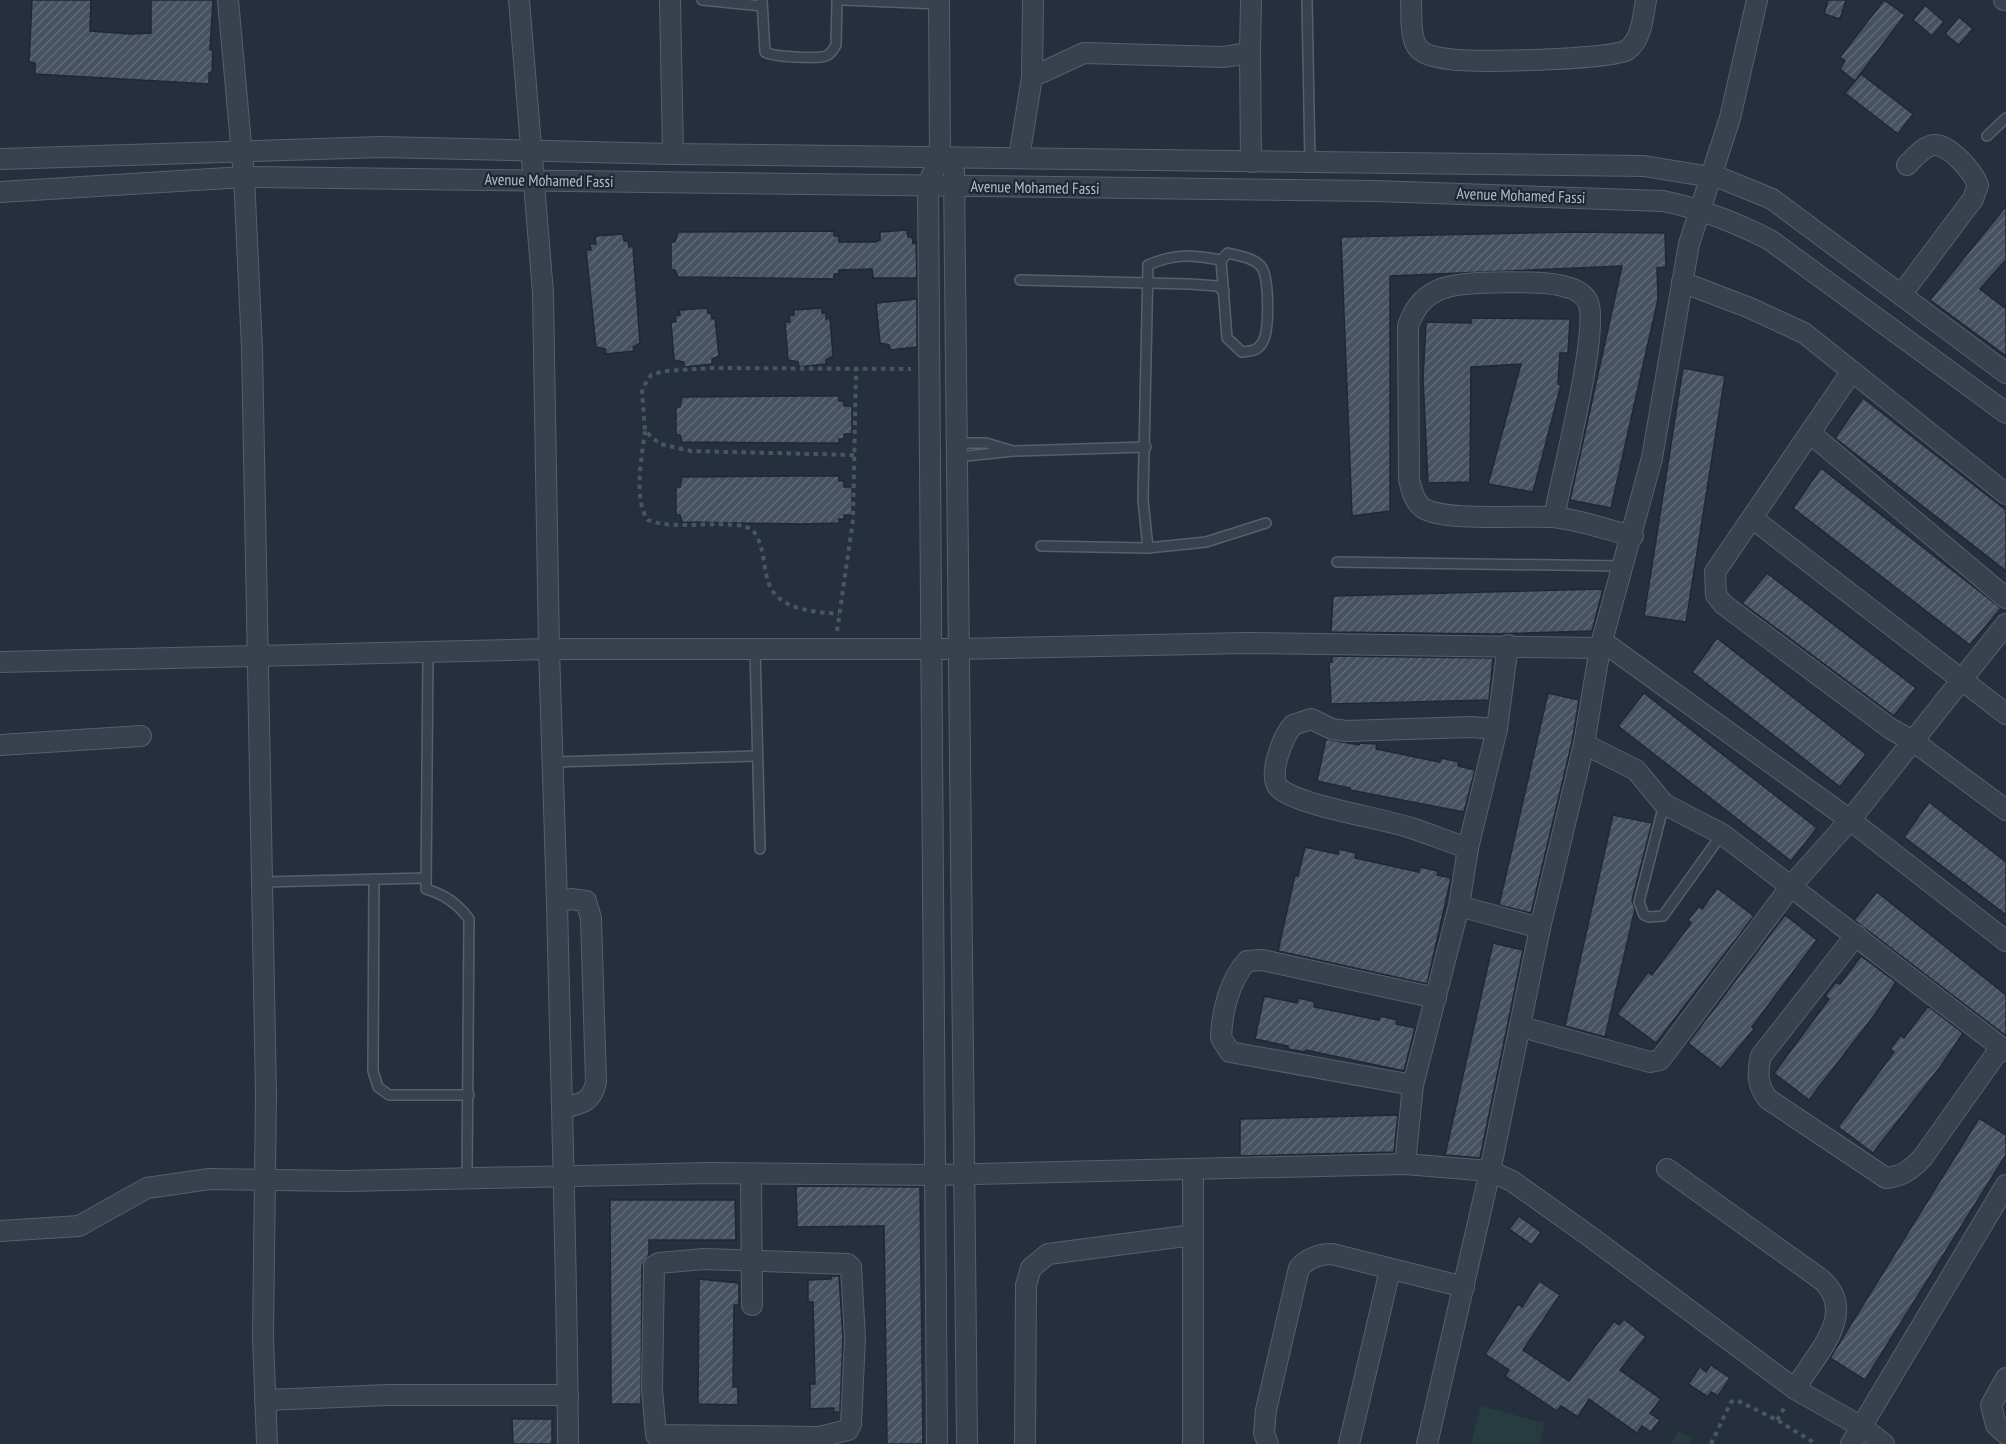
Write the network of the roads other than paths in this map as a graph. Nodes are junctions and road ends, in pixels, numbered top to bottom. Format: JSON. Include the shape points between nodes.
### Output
{"nodes":[{"id":1,"x":228,"y":0,"type":"edge"},
{"id":2,"x":519,"y":0,"type":"edge"},
{"id":3,"x":670,"y":0,"type":"edge"},
{"id":4,"x":702,"y":0,"type":"edge"},
{"id":5,"x":837,"y":0,"type":"edge"},
{"id":6,"x":842,"y":0,"type":"edge"},
{"id":7,"x":1033,"y":0,"type":"edge"},
{"id":8,"x":1251,"y":0,"type":"edge"},
{"id":9,"x":1307,"y":0,"type":"edge"},
{"id":10,"x":1411,"y":0,"type":"edge"},
{"id":11,"x":1646,"y":0,"type":"edge"},
{"id":12,"x":1758,"y":0,"type":"edge"},
{"id":13,"x":939,"y":2,"type":"edge"},
{"id":14,"x":762,"y":3,"type":"edge"},
{"id":15,"x":1250,"y":53,"type":"junction"},
{"id":16,"x":1032,"y":77,"type":"junction"},
{"id":17,"x":2006,"y":118,"type":"edge"},
{"id":18,"x":1987,"y":136,"type":"dead end"},
{"id":19,"x":242,"y":150,"type":"junction"},
{"id":20,"x":532,"y":151,"type":"junction"},
{"id":21,"x":673,"y":154,"type":"junction"},
{"id":22,"x":940,"y":158,"type":"junction"},
{"id":23,"x":1019,"y":158,"type":"junction"},
{"id":24,"x":0,"y":159,"type":"edge"},
{"id":25,"x":1251,"y":162,"type":"junction"},
{"id":26,"x":1310,"y":163,"type":"junction"},
{"id":27,"x":1907,"y":165,"type":"dead end"},
{"id":28,"x":1712,"y":176,"type":"junction"},
{"id":29,"x":244,"y":177,"type":"junction"},
{"id":30,"x":535,"y":180,"type":"junction"},
{"id":31,"x":928,"y":184,"type":"junction"},
{"id":32,"x":956,"y":185,"type":"junction"},
{"id":33,"x":0,"y":192,"type":"edge"},
{"id":34,"x":1701,"y":209,"type":"junction"},
{"id":35,"x":1221,"y":260,"type":"junction"},
{"id":36,"x":1020,"y":280,"type":"dead end"},
{"id":37,"x":1147,"y":282,"type":"junction"},
{"id":38,"x":1683,"y":282,"type":"junction"},
{"id":39,"x":1224,"y":291,"type":"junction"},
{"id":40,"x":1901,"y":295,"type":"junction"},
{"id":41,"x":1852,"y":371,"type":"junction"},
{"id":42,"x":2006,"y":374,"type":"edge"},
{"id":43,"x":2006,"y":412,"type":"edge"},
{"id":44,"x":1810,"y":433,"type":"junction"},
{"id":45,"x":1146,"y":447,"type":"junction"},
{"id":46,"x":957,"y":450,"type":"junction"},
{"id":47,"x":1013,"y":451,"type":"junction"},
{"id":48,"x":2006,"y":494,"type":"edge"},
{"id":49,"x":1554,"y":517,"type":"junction"},
{"id":50,"x":1752,"y":518,"type":"junction"},
{"id":51,"x":1266,"y":523,"type":"dead end"},
{"id":52,"x":1633,"y":536,"type":"junction"},
{"id":53,"x":1041,"y":546,"type":"dead end"},
{"id":54,"x":1148,"y":548,"type":"junction"},
{"id":55,"x":1337,"y":562,"type":"dead end"},
{"id":56,"x":1624,"y":566,"type":"junction"},
{"id":57,"x":2006,"y":598,"type":"edge"},
{"id":58,"x":2006,"y":624,"type":"edge"},
{"id":59,"x":1601,"y":644,"type":"junction"},
{"id":60,"x":1508,"y":645,"type":"junction"},
{"id":61,"x":755,"y":648,"type":"junction"},
{"id":62,"x":931,"y":648,"type":"junction"},
{"id":63,"x":549,"y":649,"type":"junction"},
{"id":64,"x":957,"y":649,"type":"junction"},
{"id":65,"x":428,"y":652,"type":"junction"},
{"id":66,"x":257,"y":657,"type":"junction"},
{"id":67,"x":0,"y":662,"type":"edge"},
{"id":68,"x":1959,"y":681,"type":"junction"},
{"id":69,"x":2006,"y":714,"type":"edge"},
{"id":70,"x":1497,"y":729,"type":"junction"},
{"id":71,"x":141,"y":736,"type":"dead end"},
{"id":72,"x":1913,"y":741,"type":"junction"},
{"id":73,"x":1584,"y":744,"type":"junction"},
{"id":74,"x":0,"y":745,"type":"edge"},
{"id":75,"x":757,"y":756,"type":"junction"},
{"id":76,"x":552,"y":762,"type":"junction"},
{"id":77,"x":1664,"y":804,"type":"junction"},
{"id":78,"x":2006,"y":810,"type":"edge"},
{"id":79,"x":1850,"y":820,"type":"junction"},
{"id":80,"x":1722,"y":834,"type":"junction"},
{"id":81,"x":1468,"y":848,"type":"junction"},
{"id":82,"x":760,"y":849,"type":"dead end"},
{"id":83,"x":425,"y":878,"type":"junction"},
{"id":84,"x":375,"y":879,"type":"junction"},
{"id":85,"x":263,"y":882,"type":"junction"},
{"id":86,"x":1792,"y":885,"type":"junction"},
{"id":87,"x":557,"y":903,"type":"junction"},
{"id":88,"x":1459,"y":906,"type":"junction"},
{"id":89,"x":1540,"y":928,"type":"junction"},
{"id":90,"x":1856,"y":935,"type":"junction"},
{"id":91,"x":2006,"y":941,"type":"edge"},
{"id":92,"x":1436,"y":998,"type":"junction"},
{"id":93,"x":1522,"y":1027,"type":"junction"},
{"id":94,"x":2004,"y":1049,"type":"edge"},
{"id":95,"x":1413,"y":1085,"type":"junction"},
{"id":96,"x":469,"y":1095,"type":"junction"},
{"id":97,"x":563,"y":1108,"type":"junction"},
{"id":98,"x":1405,"y":1164,"type":"junction"},
{"id":99,"x":1666,"y":1169,"type":"dead end"},
{"id":100,"x":1193,"y":1170,"type":"junction"},
{"id":101,"x":1490,"y":1171,"type":"junction"},
{"id":102,"x":751,"y":1174,"type":"junction"},
{"id":103,"x":963,"y":1174,"type":"junction"},
{"id":104,"x":934,"y":1175,"type":"junction"},
{"id":105,"x":566,"y":1177,"type":"junction"},
{"id":106,"x":467,"y":1178,"type":"junction"},
{"id":107,"x":265,"y":1180,"type":"junction"},
{"id":108,"x":2006,"y":1185,"type":"edge"},
{"id":109,"x":0,"y":1231,"type":"edge"},
{"id":110,"x":1193,"y":1235,"type":"junction"},
{"id":111,"x":751,"y":1260,"type":"junction"},
{"id":112,"x":1390,"y":1270,"type":"junction"},
{"id":113,"x":1464,"y":1287,"type":"junction"},
{"id":114,"x":752,"y":1305,"type":"dead end"},
{"id":115,"x":2006,"y":1378,"type":"edge"},
{"id":116,"x":1795,"y":1389,"type":"junction"},
{"id":117,"x":568,"y":1395,"type":"junction"},
{"id":118,"x":265,"y":1400,"type":"junction"},
{"id":119,"x":1862,"y":1427,"type":"junction"},
{"id":120,"x":2006,"y":1434,"type":"edge"},
{"id":121,"x":267,"y":1444,"type":"edge"},
{"id":122,"x":568,"y":1444,"type":"edge"},
{"id":123,"x":937,"y":1444,"type":"edge"},
{"id":124,"x":967,"y":1444,"type":"edge"},
{"id":125,"x":1025,"y":1444,"type":"edge"},
{"id":126,"x":1192,"y":1444,"type":"edge"},
{"id":127,"x":1268,"y":1444,"type":"edge"},
{"id":128,"x":1349,"y":1444,"type":"edge"},
{"id":129,"x":1427,"y":1444,"type":"edge"},
{"id":130,"x":1851,"y":1444,"type":"edge"},
{"id":131,"x":1884,"y":1444,"type":"edge"}],
"edges":[{"from":1,"to":19,"type":"street"},
{"from":2,"to":20,"type":"street"},
{"from":3,"to":21,"type":"street"},
{"from":4,"to":14,"type":"lane"},
{"from":5,"to":14,"type":"lane","via":[[836,45],[822,57],[768,55],[764,48]]},
{"from":6,"to":13,"type":"lane"},
{"from":7,"to":16,"type":"street"},
{"from":8,"to":15,"type":"street"},
{"from":9,"to":26,"type":"lane"},
{"from":10,"to":11,"type":"street","via":[[1414,42],[1420,50],[1436,57],[1470,61],[1620,52],[1635,42]]},
{"from":12,"to":28,"type":"street"},
{"from":13,"to":22,"type":"street"},
{"from":15,"to":16,"type":"street","via":[[1223,57],[1084,53]]},
{"from":15,"to":25,"type":"street"},
{"from":16,"to":23,"type":"street"},
{"from":17,"to":18,"type":"lane"},
{"from":19,"to":20,"type":"street","name":"Avenue Mohamed Fassi","via":[[381,147]]},
{"from":19,"to":24,"type":"street","name":"Avenue Mohamed Fassi"},
{"from":19,"to":29,"type":"street"},
{"from":20,"to":21,"type":"street","name":"Avenue Mohamed Fassi"},
{"from":20,"to":30,"type":"street"},
{"from":21,"to":22,"type":"street","name":"Avenue Mohamed Fassi"},
{"from":22,"to":23,"type":"street","name":"Avenue Mohamed Fassi"},
{"from":22,"to":31,"type":"street"},
{"from":22,"to":32,"type":"street","via":[[951,166]]},
{"from":23,"to":25,"type":"street","name":"Avenue Mohamed Fassi"},
{"from":25,"to":26,"type":"street","name":"Avenue Mohamed Fassi"},
{"from":26,"to":28,"type":"street","name":"Avenue Mohamed Fassi","via":[[1644,166]]},
{"from":27,"to":40,"type":"street","via":[[1934,145],[1945,148],[1972,171],[1978,185],[1973,199]]},
{"from":28,"to":34,"type":"street"},
{"from":28,"to":40,"type":"street","name":"Avenue Mohamed Fassi","via":[[1772,199]]},
{"from":29,"to":30,"type":"street","name":"Avenue Mohamed Fassi"},
{"from":29,"to":33,"type":"street","name":"Avenue Mohamed Fassi"},
{"from":29,"to":66,"type":"street","via":[[252,348]]},
{"from":30,"to":31,"type":"street","name":"Avenue Mohamed Fassi"},
{"from":30,"to":63,"type":"street","via":[[543,292]]},
{"from":31,"to":32,"type":"street","name":"Avenue Mohamed Fassi"},
{"from":31,"to":62,"type":"street"},
{"from":32,"to":34,"type":"street","name":"Avenue Mohamed Fassi","via":[[1494,193],[1663,201]]},
{"from":32,"to":46,"type":"street"},
{"from":34,"to":38,"type":"street","via":[[1689,244]]},
{"from":34,"to":43,"type":"street","name":"Avenue Mohamed Fassi","via":[[1770,240]]},
{"from":35,"to":37,"type":"lane","via":[[1193,254],[1165,257],[1148,265]]},
{"from":35,"to":39,"type":"lane"},
{"from":35,"to":39,"type":"lane","via":[[1228,253],[1250,258],[1262,267],[1267,284],[1267,325],[1264,341],[1257,350],[1242,352],[1227,338]]},
{"from":36,"to":37,"type":"lane"},
{"from":37,"to":39,"type":"lane","via":[[1206,285]]},
{"from":37,"to":45,"type":"lane"},
{"from":38,"to":41,"type":"street","via":[[1804,333]]},
{"from":38,"to":52,"type":"street","via":[[1652,458]]},
{"from":40,"to":42,"type":"street","name":"Avenue Mohamed Fassi"},
{"from":41,"to":44,"type":"street"},
{"from":41,"to":48,"type":"street"},
{"from":44,"to":50,"type":"street"},
{"from":44,"to":57,"type":"street"},
{"from":45,"to":47,"type":"lane"},
{"from":45,"to":54,"type":"lane","via":[[1143,500]]},
{"from":46,"to":47,"type":"lane","via":[[993,455]]},
{"from":46,"to":47,"type":"lane","via":[[987,443]]},
{"from":46,"to":64,"type":"street"},
{"from":49,"to":49,"type":"street","via":[[1434,512],[1417,501],[1408,470],[1408,326],[1412,312],[1432,294],[1464,285],[1542,284],[1565,286],[1580,293],[1587,302],[1591,333]]},
{"from":49,"to":52,"type":"street"},
{"from":50,"to":68,"type":"street"},
{"from":50,"to":72,"type":"street","via":[[1715,572],[1716,595],[1882,722]]},
{"from":51,"to":54,"type":"lane","via":[[1206,542]]},
{"from":52,"to":56,"type":"street"},
{"from":53,"to":54,"type":"lane"},
{"from":55,"to":56,"type":"lane"},
{"from":56,"to":59,"type":"street"},
{"from":58,"to":68,"type":"street"},
{"from":59,"to":60,"type":"street"},
{"from":59,"to":73,"type":"street"},
{"from":59,"to":79,"type":"street"},
{"from":60,"to":64,"type":"street","via":[[1247,643]]},
{"from":60,"to":70,"type":"street"},
{"from":61,"to":62,"type":"street"},
{"from":61,"to":63,"type":"street"},
{"from":61,"to":75,"type":"lane"},
{"from":62,"to":64,"type":"street"},
{"from":62,"to":104,"type":"street"},
{"from":63,"to":65,"type":"street"},
{"from":63,"to":76,"type":"street"},
{"from":64,"to":103,"type":"street"},
{"from":65,"to":66,"type":"street"},
{"from":65,"to":83,"type":"lane"},
{"from":66,"to":67,"type":"street"},
{"from":66,"to":85,"type":"street"},
{"from":68,"to":69,"type":"street"},
{"from":68,"to":72,"type":"street"},
{"from":70,"to":81,"type":"street"},
{"from":70,"to":81,"type":"street","via":[[1346,731],[1311,719],[1293,725],[1281,743],[1275,774],[1280,788],[1319,804],[1411,828]]},
{"from":71,"to":74,"type":"street"},
{"from":72,"to":78,"type":"street"},
{"from":72,"to":79,"type":"street"},
{"from":73,"to":77,"type":"street","via":[[1636,770]]},
{"from":73,"to":89,"type":"street"},
{"from":75,"to":76,"type":"lane"},
{"from":75,"to":82,"type":"lane"},
{"from":76,"to":87,"type":"street"},
{"from":77,"to":80,"type":"street"},
{"from":77,"to":80,"type":"lane","via":[[1639,902],[1644,915],[1663,916]]},
{"from":79,"to":86,"type":"street"},
{"from":79,"to":91,"type":"street"},
{"from":80,"to":86,"type":"street"},
{"from":81,"to":88,"type":"street"},
{"from":83,"to":84,"type":"lane"},
{"from":83,"to":96,"type":"lane","via":[[426,889],[443,894],[469,920]]},
{"from":84,"to":85,"type":"lane"},
{"from":84,"to":96,"type":"lane","via":[[373,1071],[378,1087],[389,1095]]},
{"from":85,"to":107,"type":"street"},
{"from":86,"to":90,"type":"street"},
{"from":86,"to":93,"type":"street","via":[[1660,1060],[1650,1062]]},
{"from":87,"to":97,"type":"street"},
{"from":87,"to":97,"type":"street","via":[[571,898],[586,901],[594,947],[594,1092],[588,1101]]},
{"from":88,"to":89,"type":"street"},
{"from":88,"to":92,"type":"street"},
{"from":89,"to":93,"type":"street"},
{"from":90,"to":94,"type":"street"},
{"from":90,"to":94,"type":"street","via":[[1761,1056],[1757,1072],[1761,1090],[1768,1099],[1886,1178],[1900,1176],[1923,1157]]},
{"from":92,"to":95,"type":"street"},
{"from":92,"to":95,"type":"street","via":[[1262,960],[1247,961],[1236,972],[1229,997],[1221,1038],[1230,1052]]},
{"from":93,"to":101,"type":"street"},
{"from":95,"to":98,"type":"street"},
{"from":96,"to":106,"type":"lane"},
{"from":97,"to":105,"type":"street"},
{"from":98,"to":100,"type":"street"},
{"from":98,"to":101,"type":"street"},
{"from":99,"to":116,"type":"street","via":[[1822,1280],[1836,1297],[1835,1325]]},
{"from":100,"to":103,"type":"street"},
{"from":100,"to":110,"type":"street"},
{"from":101,"to":113,"type":"street"},
{"from":101,"to":116,"type":"street","via":[[1512,1181],[1592,1238]]},
{"from":102,"to":104,"type":"street"},
{"from":102,"to":105,"type":"street"},
{"from":102,"to":111,"type":"street"},
{"from":103,"to":104,"type":"street"},
{"from":103,"to":124,"type":"street"},
{"from":104,"to":123,"type":"street"},
{"from":105,"to":106,"type":"street"},
{"from":105,"to":117,"type":"street"},
{"from":106,"to":107,"type":"street"},
{"from":107,"to":109,"type":"street","via":[[209,1179],[147,1188],[79,1226]]},
{"from":107,"to":118,"type":"street"},
{"from":108,"to":119,"type":"street"},
{"from":110,"to":125,"type":"street","via":[[1048,1254],[1031,1268],[1026,1285]]},
{"from":110,"to":126,"type":"street"},
{"from":111,"to":111,"type":"street","via":[[843,1263],[851,1267],[855,1338],[851,1424],[842,1432],[819,1437],[659,1437],[655,1432],[652,1389],[654,1266],[704,1259]]},
{"from":111,"to":114,"type":"street"},
{"from":112,"to":113,"type":"street"},
{"from":112,"to":127,"type":"street","via":[[1332,1254],[1312,1257],[1299,1268],[1266,1410],[1263,1432]]},
{"from":112,"to":128,"type":"street"},
{"from":113,"to":129,"type":"street"},
{"from":115,"to":120,"type":"street","via":[[1991,1405],[1996,1425]]},
{"from":116,"to":119,"type":"street"},
{"from":117,"to":118,"type":"street"},
{"from":117,"to":122,"type":"street"},
{"from":118,"to":121,"type":"street"},
{"from":119,"to":130,"type":"street"},
{"from":119,"to":131,"type":"street"}]}
